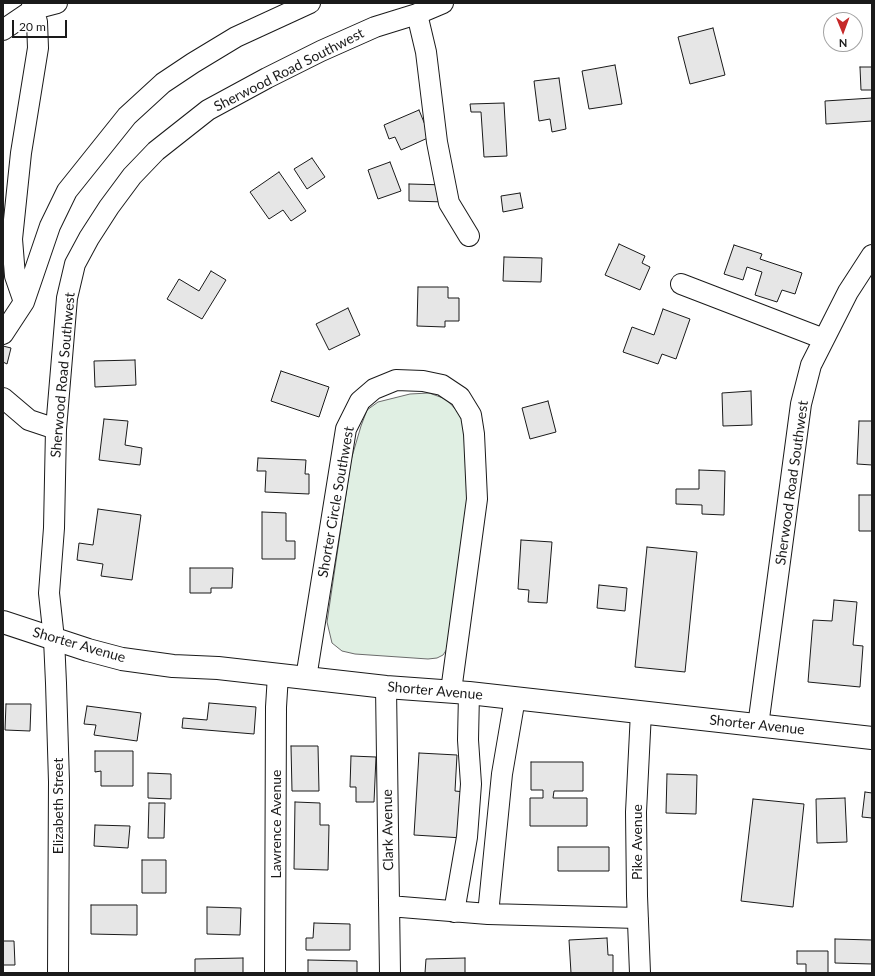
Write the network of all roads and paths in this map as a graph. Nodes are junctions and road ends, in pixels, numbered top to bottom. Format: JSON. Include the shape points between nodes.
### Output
{"nodes":[{"id":1,"x":56,"y":3,"type":"edge"},
{"id":2,"x":310,"y":3,"type":"edge"},
{"id":3,"x":444,"y":3,"type":"edge"},
{"id":4,"x":33,"y":6,"type":"edge"},
{"id":5,"x":417,"y":14,"type":"junction"},
{"id":6,"x":3,"y":30,"type":"edge"},
{"id":7,"x":469,"y":236,"type":"dead end"},
{"id":8,"x":872,"y":255,"type":"edge"},
{"id":9,"x":681,"y":284,"type":"dead end"},
{"id":10,"x":24,"y":302,"type":"junction"},
{"id":11,"x":3,"y":334,"type":"edge"},
{"id":12,"x":824,"y":339,"type":"junction"},
{"id":13,"x":3,"y":398,"type":"edge"},
{"id":14,"x":56,"y":429,"type":"junction"},
{"id":15,"x":3,"y":622,"type":"edge"},
{"id":16,"x":54,"y":639,"type":"junction"},
{"id":17,"x":278,"y":675,"type":"junction"},
{"id":18,"x":306,"y":678,"type":"junction"},
{"id":19,"x":386,"y":687,"type":"junction"},
{"id":20,"x":460,"y":692,"type":"junction"},
{"id":21,"x":515,"y":698,"type":"junction"},
{"id":22,"x":641,"y":712,"type":"junction"},
{"id":23,"x":758,"y":726,"type":"junction"},
{"id":24,"x":872,"y":738,"type":"edge"},
{"id":25,"x":389,"y":906,"type":"junction"},
{"id":26,"x":454,"y":912,"type":"junction"},
{"id":27,"x":488,"y":914,"type":"junction"},
{"id":28,"x":638,"y":918,"type":"junction"},
{"id":29,"x":58,"y":973,"type":"edge"},
{"id":30,"x":275,"y":973,"type":"edge"},
{"id":31,"x":390,"y":973,"type":"edge"},
{"id":32,"x":640,"y":973,"type":"edge"}],
"edges":[{"from":1,"to":4,"type":"street"},
{"from":2,"to":10,"type":"street","via":[[236,37],[193,63],[163,83],[127,116],[67,191],[50,226]]},
{"from":3,"to":5,"type":"street","name":"Sherwood Road Southwest"},
{"from":4,"to":6,"type":"street"},
{"from":4,"to":10,"type":"street","via":[[37,22],[38,48],[21,153],[12,239],[16,276]]},
{"from":5,"to":7,"type":"street","via":[[426,52],[437,142],[449,203]]},
{"from":5,"to":14,"type":"street","name":"Sherwood Road Southwest","via":[[375,27],[321,51],[208,110],[161,146],[132,176],[89,238],[75,264],[67,298]]},
{"from":8,"to":12,"type":"street","name":"Sherwood Road Southwest","via":[[848,292]]},
{"from":9,"to":12,"type":"street"},
{"from":10,"to":11,"type":"street"},
{"from":12,"to":23,"type":"street","name":"Sherwood Road Southwest","via":[[811,365],[802,404]]},
{"from":13,"to":14,"type":"street","via":[[29,420]]},
{"from":14,"to":16,"type":"street","name":"Sherwood Road Southwest","via":[[54,528],[49,593]]},
{"from":15,"to":16,"type":"main road","name":"Shorter Avenue"},
{"from":16,"to":17,"type":"main road","name":"Shorter Avenue","via":[[122,659]]},
{"from":16,"to":29,"type":"street","name":"Elizabeth Street","via":[[58,782]]},
{"from":17,"to":18,"type":"main road","name":"Shorter Avenue"},
{"from":17,"to":30,"type":"street","name":"Lawrence Avenue"},
{"from":18,"to":19,"type":"main road","name":"Shorter Avenue"},
{"from":18,"to":20,"type":"street","name":"Shorter Circle Southwest","via":[[346,430],[360,401],[374,389],[396,380],[423,381],[442,385],[460,398],[471,415],[474,434],[478,499]]},
{"from":19,"to":20,"type":"main road","name":"Shorter Avenue"},
{"from":19,"to":25,"type":"street","name":"Clark Avenue"},
{"from":20,"to":21,"type":"main road","name":"Shorter Avenue"},
{"from":20,"to":26,"type":"street","name":"Shorter Circle Southwest","via":[[468,740],[471,784],[467,837]]},
{"from":21,"to":22,"type":"main road","name":"Shorter Avenue"},
{"from":21,"to":27,"type":"street","via":[[502,774]]},
{"from":22,"to":23,"type":"main road","name":"Shorter Avenue"},
{"from":22,"to":28,"type":"street","name":"Pike Avenue","via":[[636,812]]},
{"from":23,"to":24,"type":"main road","name":"Shorter Avenue"},
{"from":25,"to":26,"type":"street"},
{"from":25,"to":31,"type":"street","name":"Clark Avenue"},
{"from":26,"to":27,"type":"street"},
{"from":27,"to":28,"type":"street"},
{"from":28,"to":32,"type":"street","name":"Pike Avenue"}]}
